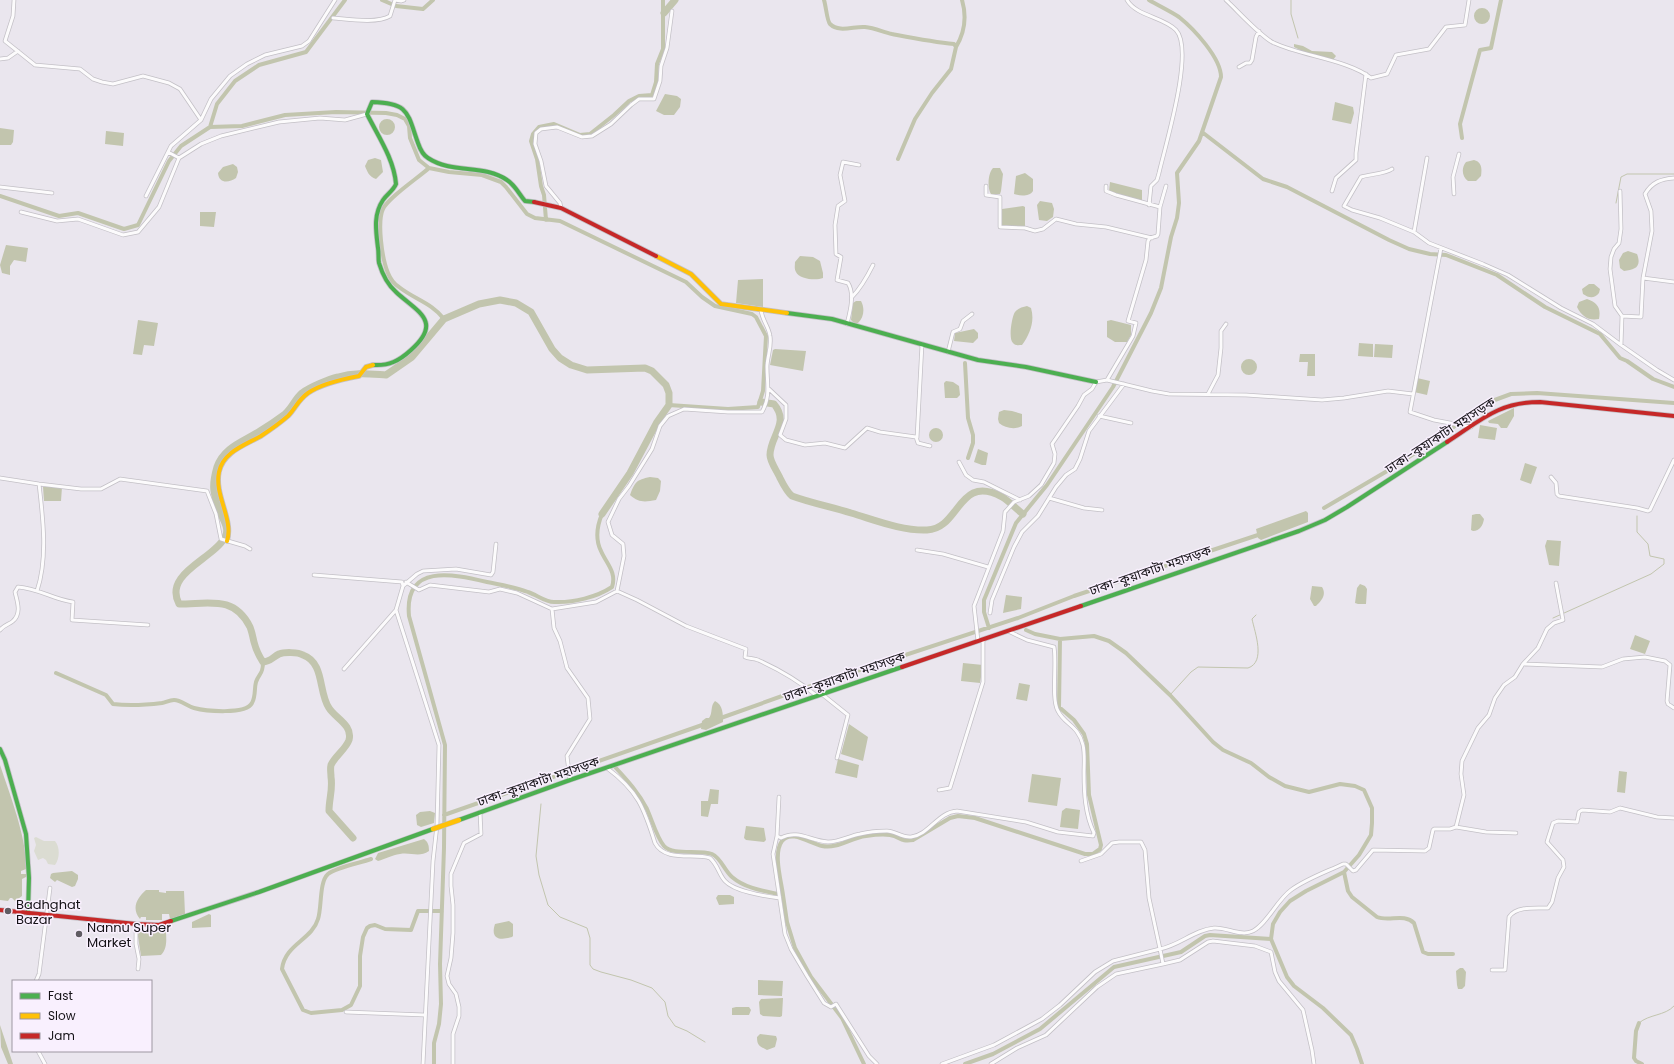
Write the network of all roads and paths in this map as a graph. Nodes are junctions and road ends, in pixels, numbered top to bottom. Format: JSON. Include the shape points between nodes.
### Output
{"nodes":[{"id":1,"x":14,"y":0,"type":"edge"},
{"id":2,"x":335,"y":0,"type":"edge"},
{"id":3,"x":395,"y":0,"type":"edge"},
{"id":4,"x":404,"y":0,"type":"edge"},
{"id":5,"x":1127,"y":0,"type":"edge"},
{"id":6,"x":1226,"y":0,"type":"edge"},
{"id":7,"x":1470,"y":0,"type":"edge"},
{"id":8,"x":672,"y":12,"type":"dead end"},
{"id":9,"x":333,"y":18,"type":"dead end"},
{"id":10,"x":1259,"y":31,"type":"junction"},
{"id":11,"x":18,"y":51,"type":"junction"},
{"id":12,"x":0,"y":60,"type":"edge"},
{"id":13,"x":1239,"y":67,"type":"dead end"},
{"id":14,"x":1366,"y":74,"type":"junction"},
{"id":15,"x":367,"y":114,"type":"junction"},
{"id":16,"x":201,"y":120,"type":"junction"},
{"id":17,"x":168,"y":152,"type":"junction"},
{"id":18,"x":1458,"y":154,"type":"dead end"},
{"id":19,"x":178,"y":158,"type":"junction"},
{"id":20,"x":1427,"y":158,"type":"dead end"},
{"id":21,"x":859,"y":165,"type":"dead end"},
{"id":22,"x":1392,"y":169,"type":"dead end"},
{"id":23,"x":1674,"y":178,"type":"edge"},
{"id":24,"x":986,"y":186,"type":"dead end"},
{"id":25,"x":1106,"y":186,"type":"dead end"},
{"id":26,"x":1166,"y":186,"type":"dead end"},
{"id":27,"x":0,"y":187,"type":"edge"},
{"id":28,"x":1332,"y":191,"type":"dead end"},
{"id":29,"x":1620,"y":191,"type":"dead end"},
{"id":30,"x":52,"y":193,"type":"dead end"},
{"id":31,"x":1454,"y":194,"type":"dead end"},
{"id":32,"x":146,"y":196,"type":"dead end"},
{"id":33,"x":1149,"y":205,"type":"junction"},
{"id":34,"x":1160,"y":207,"type":"junction"},
{"id":35,"x":561,"y":208,"type":"junction"},
{"id":36,"x":21,"y":212,"type":"dead end"},
{"id":37,"x":1414,"y":232,"type":"junction"},
{"id":38,"x":1152,"y":238,"type":"junction"},
{"id":39,"x":1441,"y":248,"type":"junction"},
{"id":40,"x":873,"y":265,"type":"dead end"},
{"id":41,"x":1643,"y":278,"type":"junction"},
{"id":42,"x":1674,"y":282,"type":"edge"},
{"id":43,"x":852,"y":297,"type":"junction"},
{"id":44,"x":761,"y":310,"type":"junction"},
{"id":45,"x":972,"y":314,"type":"dead end"},
{"id":46,"x":1622,"y":316,"type":"junction"},
{"id":47,"x":847,"y":324,"type":"junction"},
{"id":48,"x":1226,"y":324,"type":"dead end"},
{"id":49,"x":922,"y":344,"type":"junction"},
{"id":50,"x":1620,"y":345,"type":"junction"},
{"id":51,"x":948,"y":352,"type":"junction"},
{"id":52,"x":1107,"y":380,"type":"junction"},
{"id":53,"x":1674,"y":380,"type":"edge"},
{"id":54,"x":1096,"y":382,"type":"junction"},
{"id":55,"x":1124,"y":384,"type":"junction"},
{"id":56,"x":769,"y":390,"type":"junction"},
{"id":57,"x":1208,"y":394,"type":"junction"},
{"id":58,"x":1413,"y":394,"type":"junction"},
{"id":59,"x":1099,"y":416,"type":"junction"},
{"id":60,"x":1674,"y":416,"type":"edge"},
{"id":61,"x":1131,"y":423,"type":"dead end"},
{"id":62,"x":1471,"y":427,"type":"junction"},
{"id":63,"x":917,"y":438,"type":"junction"},
{"id":64,"x":930,"y":446,"type":"dead end"},
{"id":65,"x":1674,"y":460,"type":"edge"},
{"id":66,"x":959,"y":462,"type":"dead end"},
{"id":67,"x":1551,"y":477,"type":"dead end"},
{"id":68,"x":0,"y":478,"type":"edge"},
{"id":69,"x":39,"y":484,"type":"junction"},
{"id":70,"x":1049,"y":498,"type":"junction"},
{"id":71,"x":1020,"y":500,"type":"junction"},
{"id":72,"x":1102,"y":510,"type":"dead end"},
{"id":73,"x":226,"y":541,"type":"junction"},
{"id":74,"x":496,"y":544,"type":"dead end"},
{"id":75,"x":250,"y":549,"type":"dead end"},
{"id":76,"x":917,"y":550,"type":"dead end"},
{"id":77,"x":988,"y":567,"type":"junction"},
{"id":78,"x":314,"y":574,"type":"dead end"},
{"id":79,"x":406,"y":582,"type":"junction"},
{"id":80,"x":1556,"y":583,"type":"dead end"},
{"id":81,"x":403,"y":586,"type":"junction"},
{"id":82,"x":37,"y":590,"type":"junction"},
{"id":83,"x":617,"y":591,"type":"junction"},
{"id":84,"x":552,"y":609,"type":"junction"},
{"id":85,"x":396,"y":610,"type":"junction"},
{"id":86,"x":990,"y":613,"type":"dead end"},
{"id":87,"x":148,"y":626,"type":"dead end"},
{"id":88,"x":0,"y":630,"type":"edge"},
{"id":89,"x":1008,"y":631,"type":"junction"},
{"id":90,"x":980,"y":641,"type":"junction"},
{"id":91,"x":1523,"y":664,"type":"junction"},
{"id":92,"x":344,"y":669,"type":"dead end"},
{"id":93,"x":823,"y":695,"type":"junction"},
{"id":94,"x":817,"y":696,"type":"junction"},
{"id":95,"x":1674,"y":708,"type":"edge"},
{"id":96,"x":0,"y":750,"type":"edge"},
{"id":97,"x":837,"y":758,"type":"dead end"},
{"id":98,"x":607,"y":768,"type":"junction"},
{"id":99,"x":570,"y":780,"type":"junction"},
{"id":100,"x":940,"y":790,"type":"dead end"},
{"id":101,"x":779,"y":797,"type":"dead end"},
{"id":102,"x":480,"y":812,"type":"junction"},
{"id":103,"x":1674,"y":818,"type":"edge"},
{"id":104,"x":1456,"y":827,"type":"junction"},
{"id":105,"x":1516,"y":833,"type":"dead end"},
{"id":106,"x":777,"y":836,"type":"junction"},
{"id":107,"x":1081,"y":861,"type":"dead end"},
{"id":108,"x":50,"y":888,"type":"dead end"},
{"id":109,"x":779,"y":898,"type":"junction"},
{"id":110,"x":0,"y":910,"type":"edge"},
{"id":111,"x":28,"y":913,"type":"junction"},
{"id":112,"x":46,"y":914,"type":"junction"},
{"id":113,"x":136,"y":924,"type":"junction"},
{"id":114,"x":1161,"y":950,"type":"junction"},
{"id":115,"x":1163,"y":964,"type":"junction"},
{"id":116,"x":138,"y":969,"type":"dead end"},
{"id":117,"x":1492,"y":970,"type":"dead end"},
{"id":118,"x":36,"y":980,"type":"edge"},
{"id":119,"x":346,"y":1012,"type":"dead end"},
{"id":120,"x":425,"y":1015,"type":"junction"},
{"id":121,"x":39,"y":1052,"type":"edge"},
{"id":122,"x":45,"y":1064,"type":"edge"},
{"id":123,"x":423,"y":1064,"type":"edge"},
{"id":124,"x":453,"y":1064,"type":"edge"},
{"id":125,"x":877,"y":1064,"type":"edge"},
{"id":126,"x":942,"y":1064,"type":"edge"},
{"id":127,"x":990,"y":1064,"type":"edge"},
{"id":128,"x":1314,"y":1064,"type":"edge"}],
"edges":[{"from":1,"to":11,"type":"street","via":[[13,16],[5,41]]},
{"from":2,"to":16,"type":"street","via":[[309,41],[302,46],[265,56],[230,76],[211,99]]},
{"from":3,"to":4,"type":"street"},
{"from":3,"to":9,"type":"street","via":[[390,16],[385,19]]},
{"from":5,"to":33,"type":"street","via":[[1136,10],[1176,30],[1182,42],[1172,125],[1157,180],[1152,186]]},
{"from":6,"to":10,"type":"street"},
{"from":7,"to":14,"type":"street","via":[[1465,25],[1446,27],[1429,49],[1396,55],[1387,74],[1371,78]]},
{"from":8,"to":35,"type":"street","via":[[667,48],[654,99],[640,100],[631,105],[611,124],[592,136],[582,137],[557,127],[541,129],[536,133],[535,144],[546,186]]},
{"from":10,"to":13,"type":"street","via":[[1252,60]]},
{"from":10,"to":14,"type":"street","via":[[1272,43]]},
{"from":11,"to":12,"type":"street"},
{"from":11,"to":16,"type":"street","via":[[36,65],[80,69],[102,82],[117,83],[143,76],[175,85]]},
{"from":14,"to":28,"type":"street","via":[[1356,160],[1336,178]]},
{"from":15,"to":19,"type":"street","via":[[345,120],[320,118],[279,122],[221,136]]},
{"from":15,"to":35,"type":"main road","via":[[372,102],[402,107],[411,118],[419,146],[426,157],[451,167],[497,175],[508,181],[525,201]]},
{"from":15,"to":73,"type":"main road","via":[[392,166],[396,183],[395,188],[378,208],[375,220],[379,261],[384,275],[396,293],[411,302],[422,313],[426,323],[424,336],[407,354],[390,364],[369,365],[364,367],[359,376],[340,379],[308,393],[287,417],[262,435],[235,449],[226,458],[219,472],[219,486],[229,529]]},
{"from":16,"to":17,"type":"street","via":[[171,146]]},
{"from":17,"to":19,"type":"street"},
{"from":17,"to":32,"type":"street"},
{"from":18,"to":31,"type":"street","via":[[1453,177]]},
{"from":19,"to":36,"type":"street","via":[[159,207],[138,232],[123,235],[78,219],[57,221]]},
{"from":20,"to":37,"type":"street"},
{"from":21,"to":43,"type":"street","via":[[843,162],[840,176],[845,201],[838,206],[835,225],[836,254],[841,257],[837,280],[848,283]]},
{"from":22,"to":37,"type":"street","via":[[1387,173],[1360,177],[1344,206]]},
{"from":23,"to":41,"type":"street","via":[[1661,179],[1648,188],[1645,194],[1651,211],[1652,231]]},
{"from":24,"to":38,"type":"street","via":[[986,195],[1000,197],[1000,227],[1035,231],[1043,229],[1056,219],[1076,224],[1106,226]]},
{"from":25,"to":33,"type":"street","via":[[1106,191]]},
{"from":26,"to":34,"type":"street"},
{"from":27,"to":30,"type":"street"},
{"from":29,"to":46,"type":"street","via":[[1621,229],[1619,244],[1611,257],[1610,269],[1615,306]]},
{"from":33,"to":34,"type":"street"},
{"from":34,"to":38,"type":"street","via":[[1158,234]]},
{"from":35,"to":44,"type":"main road","via":[[691,274],[721,304]]},
{"from":37,"to":39,"type":"street"},
{"from":38,"to":52,"type":"street","via":[[1148,241],[1146,260],[1128,321],[1136,323],[1133,336]]},
{"from":39,"to":50,"type":"street","via":[[1508,275],[1561,308],[1593,324]]},
{"from":39,"to":58,"type":"street"},
{"from":40,"to":43,"type":"street","via":[[862,287]]},
{"from":41,"to":42,"type":"street"},
{"from":41,"to":46,"type":"street","via":[[1641,317]]},
{"from":43,"to":47,"type":"street"},
{"from":44,"to":47,"type":"main road","via":[[832,319]]},
{"from":44,"to":56,"type":"street","via":[[770,336],[767,367]]},
{"from":45,"to":51,"type":"street","via":[[963,322],[960,329],[953,332]]},
{"from":46,"to":50,"type":"street"},
{"from":47,"to":49,"type":"main road"},
{"from":48,"to":57,"type":"street","via":[[1221,332],[1222,348],[1218,375]]},
{"from":49,"to":51,"type":"main road"},
{"from":49,"to":63,"type":"street"},
{"from":50,"to":53,"type":"street"},
{"from":51,"to":54,"type":"main road"},
{"from":52,"to":54,"type":"street"},
{"from":52,"to":55,"type":"street"},
{"from":54,"to":71,"type":"street","via":[[1084,395],[1052,444],[1054,463],[1041,485]]},
{"from":55,"to":57,"type":"street","via":[[1152,392]]},
{"from":55,"to":59,"type":"street"},
{"from":56,"to":63,"type":"street","via":[[786,404],[786,419],[780,435],[786,440],[805,445],[825,443],[845,448],[867,428]]},
{"from":56,"to":83,"type":"street","via":[[762,412],[684,409],[668,416],[658,432],[652,449],[619,499],[608,522],[612,535],[623,544],[624,556]]},
{"from":57,"to":58,"type":"street","via":[[1322,400],[1388,391]]},
{"from":58,"to":62,"type":"street","via":[[1410,412],[1434,420]]},
{"from":59,"to":61,"type":"street"},
{"from":59,"to":70,"type":"street","via":[[1089,431],[1075,469],[1066,475]]},
{"from":60,"to":62,"type":"main road","name":"ঢাকা-কুয়াকাটা মহাসড়ক","via":[[1522,402],[1501,408]]},
{"from":62,"to":89,"type":"main road","name":"ঢাকা-কুয়াকাটা মহাসড়ক","via":[[1325,520]]},
{"from":63,"to":64,"type":"street","via":[[918,443]]},
{"from":65,"to":67,"type":"street","via":[[1648,511],[1560,496]]},
{"from":66,"to":71,"type":"street","via":[[966,475],[973,480],[984,482]]},
{"from":68,"to":69,"type":"street"},
{"from":69,"to":73,"type":"street","via":[[101,489],[120,479],[207,491],[216,514],[221,539]]},
{"from":69,"to":82,"type":"street","via":[[43,548],[41,579]]},
{"from":70,"to":72,"type":"street","via":[[1084,508]]},
{"from":70,"to":86,"type":"street","via":[[1038,516],[1022,532],[1014,547],[992,600]]},
{"from":71,"to":77,"type":"street","via":[[1014,502],[1005,512],[1003,531]]},
{"from":73,"to":75,"type":"street"},
{"from":74,"to":79,"type":"street","via":[[491,575],[456,568],[437,569],[417,574]]},
{"from":76,"to":77,"type":"street","via":[[943,554]]},
{"from":77,"to":90,"type":"street","via":[[974,606]]},
{"from":78,"to":81,"type":"street","via":[[402,582]]},
{"from":79,"to":81,"type":"street"},
{"from":79,"to":84,"type":"street","via":[[419,590],[430,585],[489,592],[500,589],[517,593]]},
{"from":80,"to":91,"type":"street","via":[[1563,620],[1547,629],[1538,648]]},
{"from":81,"to":85,"type":"street"},
{"from":82,"to":87,"type":"street","via":[[73,602],[72,620]]},
{"from":82,"to":88,"type":"street","via":[[18,587],[15,592],[18,604],[16,617]]},
{"from":83,"to":84,"type":"street","via":[[596,602]]},
{"from":83,"to":94,"type":"street","via":[[686,626],[746,649],[745,657],[756,659],[807,687]]},
{"from":84,"to":99,"type":"street","via":[[554,628],[567,668],[588,698],[590,712],[590,719],[567,756]]},
{"from":85,"to":92,"type":"street"},
{"from":85,"to":120,"type":"street","via":[[439,745],[437,825]]},
{"from":89,"to":90,"type":"main road","name":"ঢাকা-কুয়াকাটা মহাসড়ক"},
{"from":89,"to":106,"type":"street","via":[[1027,640],[1054,647],[1056,708],[1081,737],[1087,811],[1093,836],[1058,832],[1026,822],[952,811],[911,837],[889,831],[860,833],[831,842],[799,834],[781,838]]},
{"from":90,"to":93,"type":"main road","name":"ঢাকা-কুয়াকাটা মহাসড়ক"},
{"from":90,"to":100,"type":"street","via":[[984,657],[981,688],[950,788]]},
{"from":91,"to":95,"type":"street","via":[[1602,667],[1624,659],[1645,657],[1665,661],[1670,665],[1667,701]]},
{"from":91,"to":104,"type":"street","via":[[1495,698],[1489,715],[1478,728],[1462,761],[1464,795]]},
{"from":93,"to":94,"type":"main road","name":"ঢাকা-কুয়াকাটা মহাসড়ক"},
{"from":93,"to":97,"type":"street","via":[[848,715]]},
{"from":94,"to":98,"type":"main road","name":"ঢাকা-কুয়াকাটা মহাসড়ক"},
{"from":96,"to":111,"type":"main road","via":[[26,834]]},
{"from":98,"to":99,"type":"main road","name":"ঢাকা-কুয়াকাটা মহাসড়ক"},
{"from":98,"to":109,"type":"street","via":[[636,796],[660,849],[666,853],[710,858],[724,880],[734,888]]},
{"from":99,"to":102,"type":"main road","name":"ঢাকা-কুয়াকাটা মহাসড়ক"},
{"from":101,"to":106,"type":"street"},
{"from":102,"to":113,"type":"main road","name":"ঢাকা-কুয়াকাটা মহাসড়ক","bridge":true,"via":[[166,923]]},
{"from":102,"to":124,"type":"street","via":[[481,834],[464,843],[451,874],[453,933],[447,981],[456,994],[459,1007],[453,1034]]},
{"from":103,"to":117,"type":"street","via":[[1657,817],[1620,808],[1610,812],[1582,810],[1577,822],[1553,823],[1547,842],[1563,860],[1564,867],[1558,878],[1552,902],[1548,908],[1511,913],[1505,970]]},
{"from":104,"to":105,"type":"street"},
{"from":104,"to":114,"type":"street","via":[[1432,830],[1429,848],[1425,851],[1373,850],[1359,868],[1353,871],[1346,864],[1328,871],[1291,890],[1277,903],[1261,925],[1252,931],[1242,933],[1215,928],[1204,930]]},
{"from":106,"to":109,"type":"street","via":[[773,854]]},
{"from":107,"to":114,"type":"street","via":[[1102,854],[1112,843],[1141,842],[1145,850],[1149,898]]},
{"from":108,"to":112,"type":"street"},
{"from":109,"to":125,"type":"street","via":[[787,941],[799,963],[824,1003],[832,1006],[836,1004],[869,1056]]},
{"from":110,"to":111,"type":"main road","name":"ঢাকা-কুয়াকাটা মহাসড়ক"},
{"from":111,"to":112,"type":"main road","name":"ঢাকা-কুয়াকাটা মহাসড়ক"},
{"from":112,"to":113,"type":"main road","name":"ঢাকা-কুয়াকাটা মহাসড়ক"},
{"from":112,"to":118,"type":"street"},
{"from":113,"to":116,"type":"street"},
{"from":114,"to":115,"type":"street"},
{"from":114,"to":126,"type":"street","via":[[1113,961],[1095,972],[1042,1019],[994,1044]]},
{"from":115,"to":127,"type":"street","via":[[1116,974],[1097,987],[1046,1035]]},
{"from":115,"to":128,"type":"street","via":[[1180,960],[1213,941],[1255,946],[1271,952],[1279,981],[1303,1010]]},
{"from":119,"to":120,"type":"street"},
{"from":120,"to":123,"type":"street"},
{"from":121,"to":122,"type":"street"}]}
